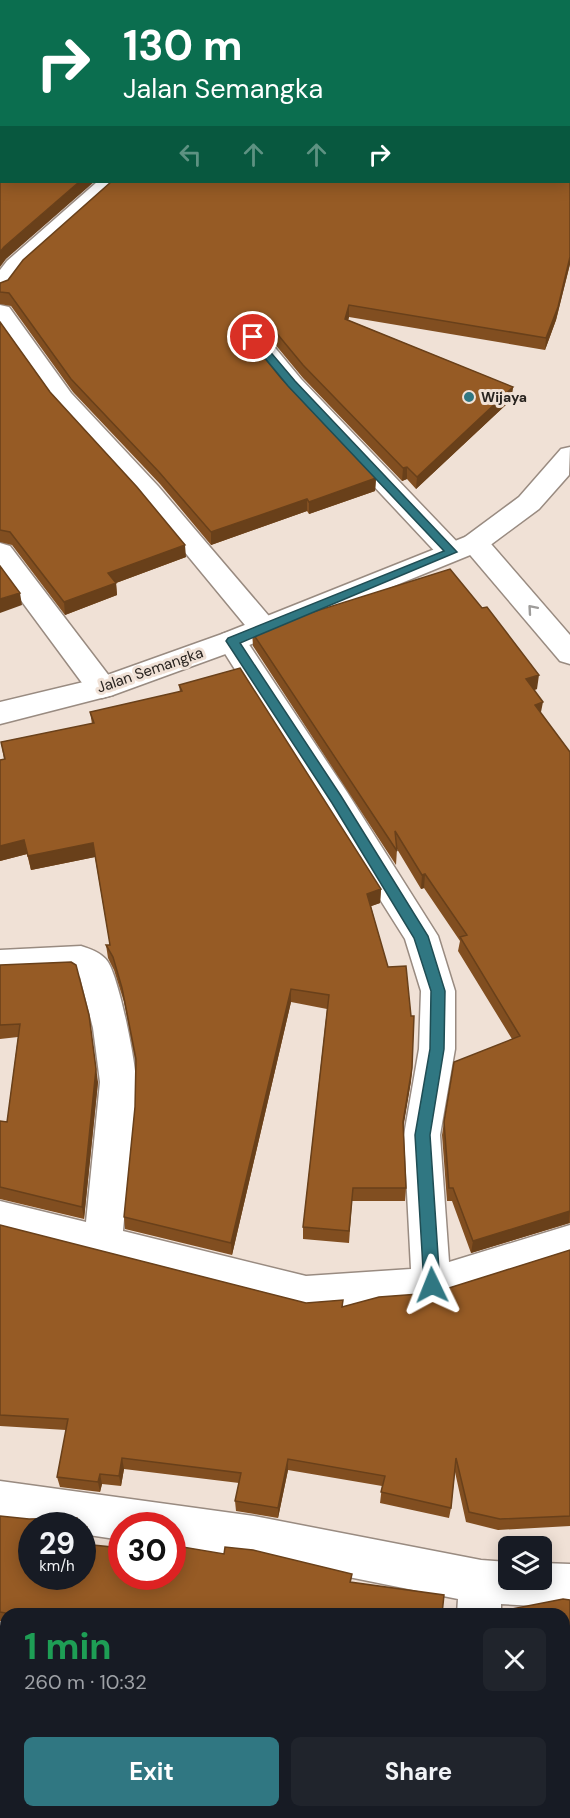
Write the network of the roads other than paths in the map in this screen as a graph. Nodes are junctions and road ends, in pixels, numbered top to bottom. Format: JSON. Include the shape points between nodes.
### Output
{"nodes":[{"id":1,"x":109,"y":183,"type":"edge"},
{"id":2,"x":0,"y":286,"type":"edge"},
{"id":3,"x":0,"y":312,"type":"edge"},
{"id":4,"x":253,"y":337,"type":"dead end"},
{"id":5,"x":570,"y":454,"type":"edge"},
{"id":6,"x":463,"y":548,"type":"junction"},
{"id":7,"x":0,"y":552,"type":"edge"},
{"id":8,"x":264,"y":628,"type":"junction"},
{"id":9,"x":232,"y":641,"type":"junction"},
{"id":10,"x":570,"y":654,"type":"edge"},
{"id":11,"x":102,"y":688,"type":"junction"},
{"id":12,"x":0,"y":713,"type":"edge"},
{"id":13,"x":0,"y":963,"type":"edge"},
{"id":14,"x":0,"y":1218,"type":"edge"},
{"id":15,"x":570,"y":1242,"type":"edge"},
{"id":16,"x":103,"y":1244,"type":"junction"},
{"id":17,"x":432,"y":1285,"type":"junction"},
{"id":18,"x":0,"y":1502,"type":"edge"},
{"id":19,"x":108,"y":1517,"type":"edge"},
{"id":20,"x":186,"y":1528,"type":"edge"},
{"id":21,"x":570,"y":1587,"type":"edge"},
{"id":22,"x":480,"y":1598,"type":"edge"}],
"edges":[{"from":1,"to":2,"type":"street","via":[[15,266]]},
{"from":3,"to":8,"type":"street","via":[[62,398],[149,492]]},
{"from":4,"to":6,"type":"street","via":[[292,384]]},
{"from":5,"to":6,"type":"street","name":"Jalan Semangka","via":[[529,503]]},
{"from":6,"to":8,"type":"street","name":"Jalan Semangka"},
{"from":10,"to":6,"type":"street","one_way":true},
{"from":7,"to":11,"type":"street"},
{"from":8,"to":9,"type":"street","name":"Jalan Semangka"},
{"from":9,"to":11,"type":"street","name":"Jalan Semangka"},
{"from":9,"to":17,"type":"street","via":[[421,936],[438,991],[437,1049],[422,1135]]},
{"from":11,"to":12,"type":"street","name":"Jalan Semangka"},
{"from":13,"to":16,"type":"street","via":[[81,959],[95,970],[110,1028],[118,1082]]},
{"from":14,"to":16,"type":"street"},
{"from":15,"to":17,"type":"street"},
{"from":16,"to":17,"type":"street","via":[[306,1294]]},
{"from":18,"to":19,"type":"street"},
{"from":20,"to":22,"type":"street","via":[[254,1537]]},
{"from":21,"to":22,"type":"street"}]}
